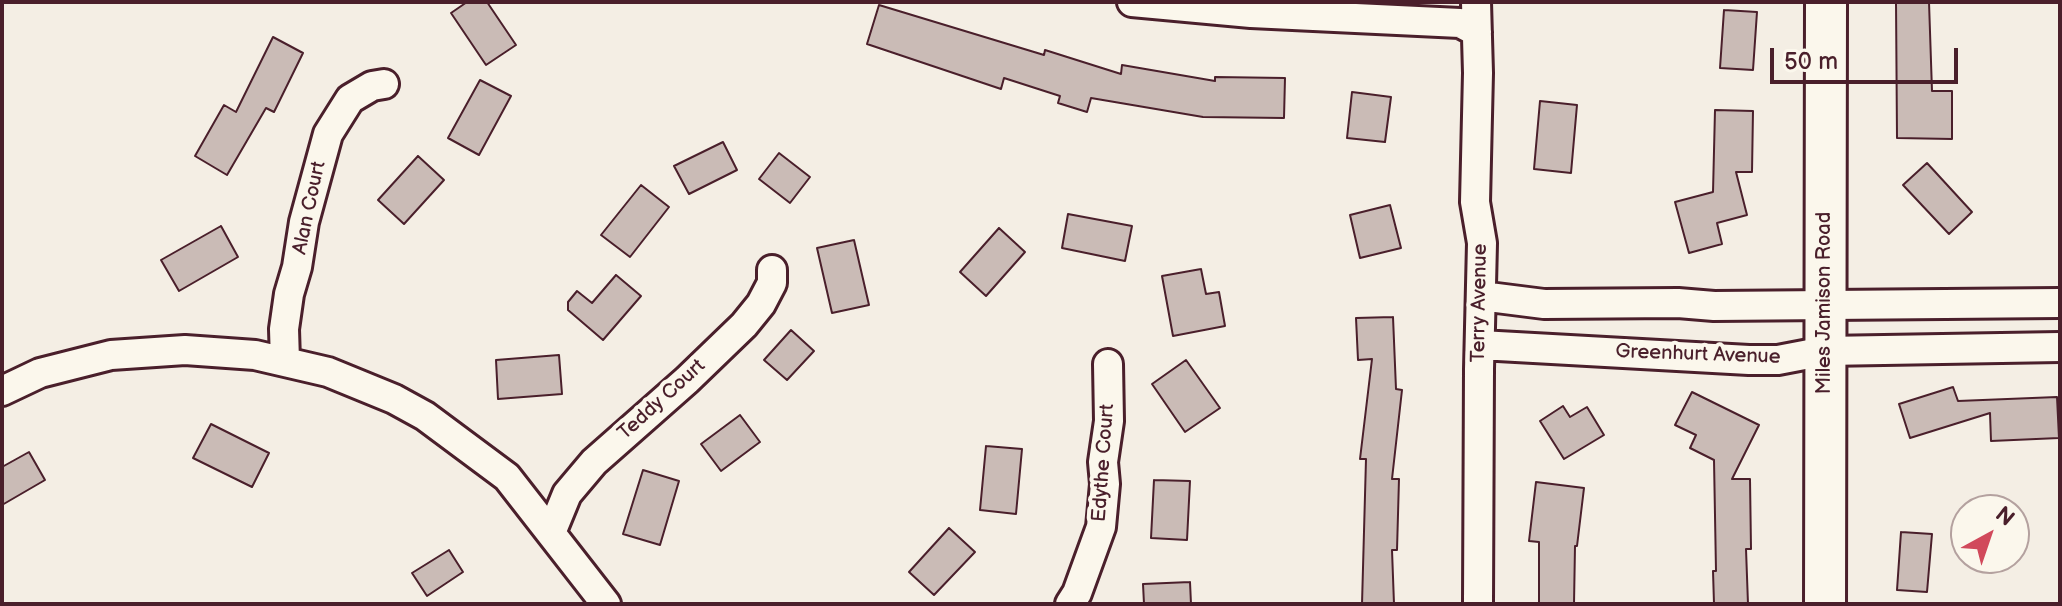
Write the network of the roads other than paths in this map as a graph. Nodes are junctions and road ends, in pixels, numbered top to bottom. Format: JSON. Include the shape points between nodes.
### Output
{"nodes":[{"id":1,"x":1132,"y":2,"type":"edge"},
{"id":2,"x":1476,"y":2,"type":"edge"},
{"id":3,"x":1826,"y":2,"type":"edge"},
{"id":4,"x":1477,"y":32,"type":"junction"},
{"id":5,"x":384,"y":84,"type":"dead end"},
{"id":6,"x":772,"y":270,"type":"dead end"},
{"id":7,"x":1481,"y":296,"type":"junction"},
{"id":8,"x":2060,"y":303,"type":"edge"},
{"id":9,"x":1824,"y":305,"type":"junction"},
{"id":10,"x":1480,"y":345,"type":"junction"},
{"id":11,"x":2060,"y":347,"type":"edge"},
{"id":12,"x":1825,"y":351,"type":"junction"},
{"id":13,"x":285,"y":361,"type":"junction"},
{"id":14,"x":1108,"y":364,"type":"dead end"},
{"id":15,"x":2,"y":391,"type":"edge"},
{"id":16,"x":551,"y":533,"type":"junction"},
{"id":17,"x":606,"y":604,"type":"edge"},
{"id":18,"x":1070,"y":604,"type":"edge"},
{"id":19,"x":1478,"y":604,"type":"edge"},
{"id":20,"x":1825,"y":604,"type":"edge"}],
"edges":[{"from":1,"to":4,"type":"street","via":[[1460,23]]},
{"from":2,"to":4,"type":"street","name":"Terry Avenue"},
{"from":3,"to":9,"type":"main road","name":"Miles Jamison Road"},
{"from":4,"to":7,"type":"street","name":"Terry Avenue","via":[[1475,202],[1482,243]]},
{"from":5,"to":13,"type":"street","name":"Alan Court","via":[[350,99],[328,134],[289,294]]},
{"from":6,"to":16,"type":"street","name":"Teddy Court","via":[[772,283],[744,325],[594,462],[567,494]]},
{"from":7,"to":9,"type":"street","via":[[1544,304]]},
{"from":7,"to":10,"type":"street","name":"Terry Avenue"},
{"from":8,"to":9,"type":"street"},
{"from":9,"to":12,"type":"main road","name":"Miles Jamison Road"},
{"from":10,"to":12,"type":"street","name":"Greenhurt Avenue","via":[[1749,360]]},
{"from":10,"to":19,"type":"street","name":"Terry Avenue"},
{"from":11,"to":12,"type":"street","name":"Greenhurt Avenue"},
{"from":12,"to":20,"type":"main road","name":"Miles Jamison Road"},
{"from":13,"to":15,"type":"street","via":[[185,350],[111,355],[40,373]]},
{"from":13,"to":16,"type":"street","via":[[328,372],[425,416],[507,477]]},
{"from":14,"to":18,"type":"street","name":"Edythe Court","via":[[1101,527]]},
{"from":16,"to":17,"type":"street"}]}
